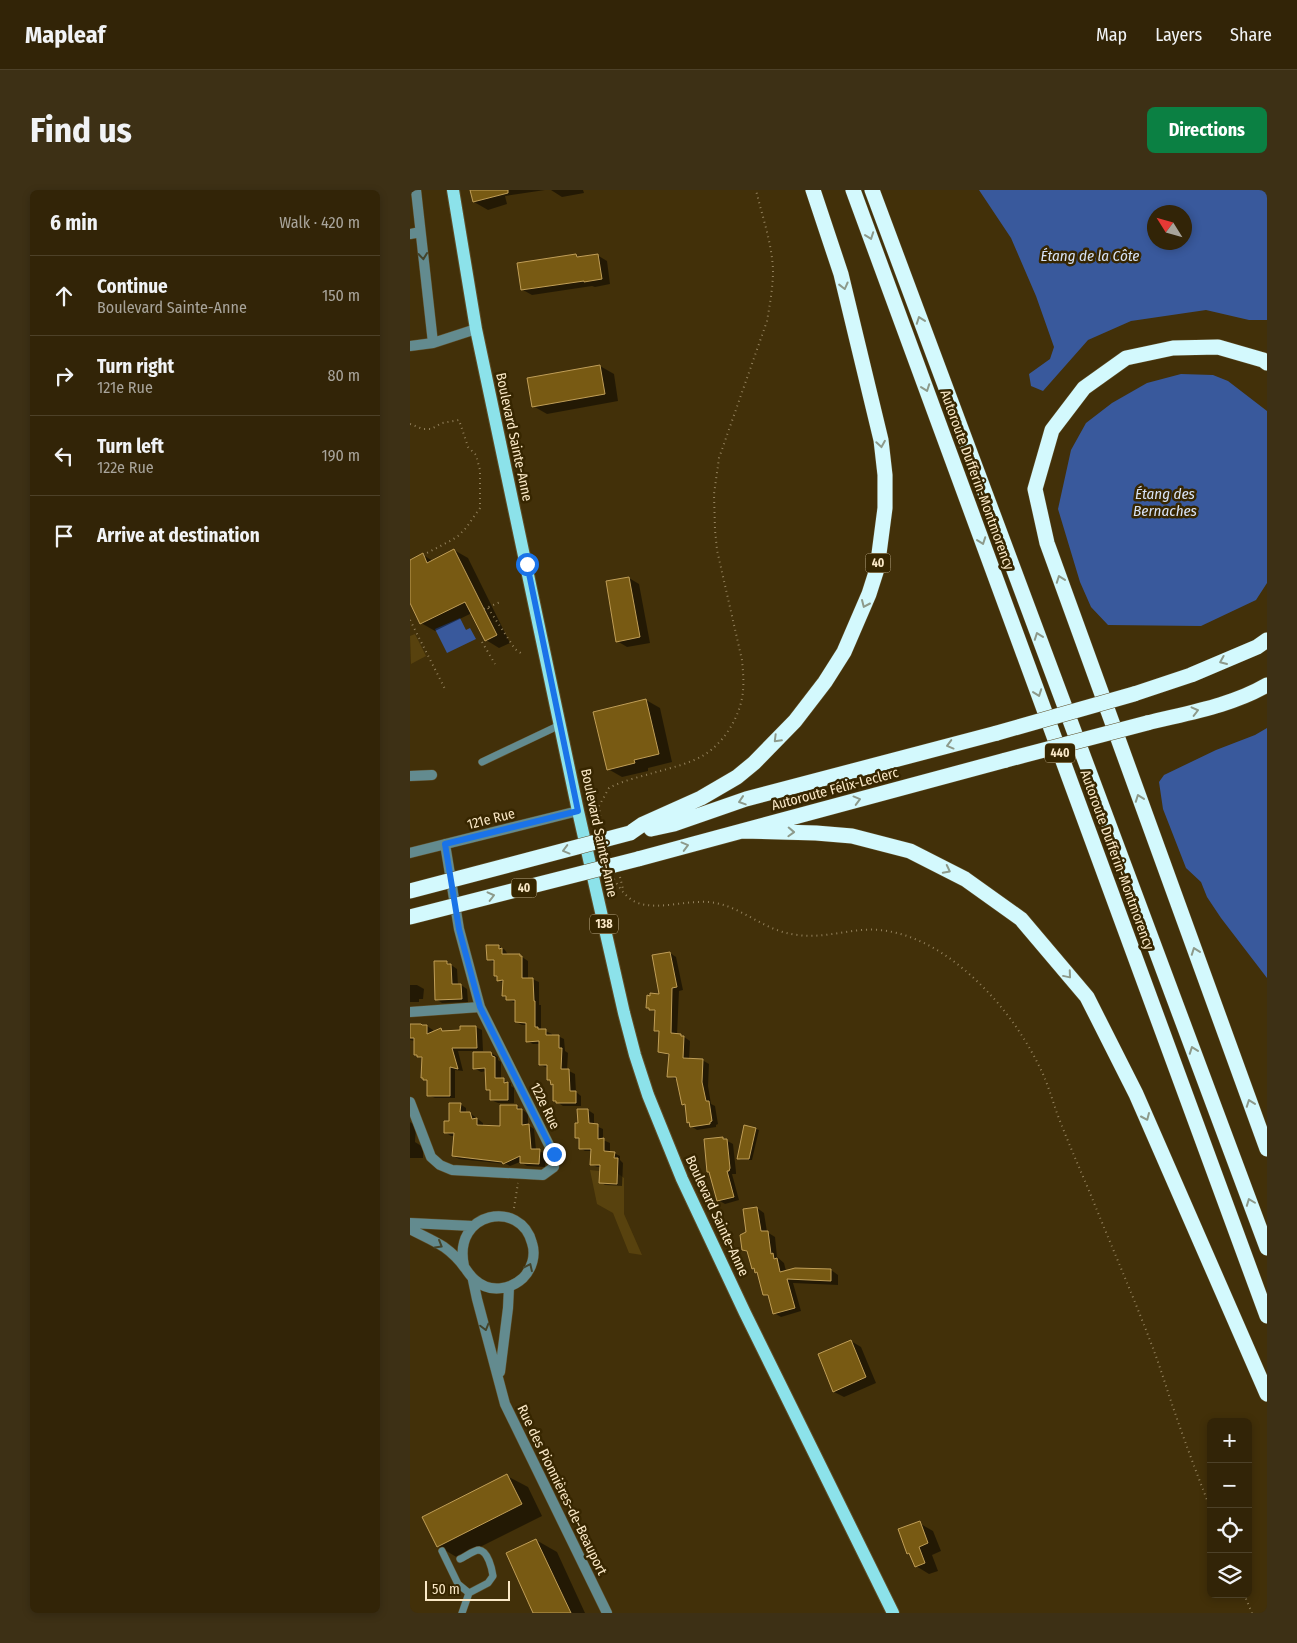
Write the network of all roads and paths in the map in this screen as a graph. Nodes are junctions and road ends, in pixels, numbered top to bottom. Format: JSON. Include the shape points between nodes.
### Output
{"nodes":[{"id":1,"x":416,"y":190,"type":"edge"},
{"id":2,"x":453,"y":190,"type":"edge"},
{"id":3,"x":756,"y":190,"type":"edge"},
{"id":4,"x":813,"y":190,"type":"edge"},
{"id":5,"x":853,"y":190,"type":"edge"},
{"id":6,"x":872,"y":190,"type":"edge"},
{"id":7,"x":415,"y":233,"type":"edge"},
{"id":8,"x":476,"y":329,"type":"junction"},
{"id":9,"x":432,"y":343,"type":"junction"},
{"id":10,"x":410,"y":346,"type":"edge"},
{"id":11,"x":1267,"y":363,"type":"edge"},
{"id":12,"x":410,"y":424,"type":"edge"},
{"id":13,"x":424,"y":555,"type":"dead end"},
{"id":14,"x":500,"y":602,"type":"dead end"},
{"id":15,"x":410,"y":620,"type":"edge"},
{"id":16,"x":1267,"y":640,"type":"edge"},
{"id":17,"x":482,"y":642,"type":"dead end"},
{"id":18,"x":522,"y":654,"type":"dead end"},
{"id":19,"x":495,"y":664,"type":"dead end"},
{"id":20,"x":1267,"y":686,"type":"edge"},
{"id":21,"x":445,"y":689,"type":"dead end"},
{"id":22,"x":560,"y":725,"type":"junction"},
{"id":23,"x":482,"y":762,"type":"dead end"},
{"id":24,"x":432,"y":775,"type":"dead end"},
{"id":25,"x":410,"y":776,"type":"edge"},
{"id":26,"x":578,"y":811,"type":"junction"},
{"id":27,"x":601,"y":823,"type":"dead end"},
{"id":28,"x":742,"y":830,"type":"junction"},
{"id":29,"x":630,"y":833,"type":"junction"},
{"id":30,"x":445,"y":844,"type":"junction"},
{"id":31,"x":410,"y":853,"type":"edge"},
{"id":32,"x":410,"y":891,"type":"edge"},
{"id":33,"x":623,"y":892,"type":"dead end"},
{"id":34,"x":410,"y":917,"type":"edge"},
{"id":35,"x":480,"y":1007,"type":"junction"},
{"id":36,"x":410,"y":1012,"type":"edge"},
{"id":37,"x":410,"y":1102,"type":"edge"},
{"id":38,"x":1267,"y":1149,"type":"edge"},
{"id":39,"x":519,"y":1173,"type":"junction"},
{"id":40,"x":512,"y":1219,"type":"junction"},
{"id":41,"x":410,"y":1223,"type":"edge"},
{"id":42,"x":473,"y":1226,"type":"junction"},
{"id":43,"x":410,"y":1229,"type":"edge"},
{"id":44,"x":1267,"y":1248,"type":"edge"},
{"id":45,"x":464,"y":1266,"type":"junction"},
{"id":46,"x":474,"y":1280,"type":"junction"},
{"id":47,"x":509,"y":1287,"type":"junction"},
{"id":48,"x":1267,"y":1316,"type":"edge"},
{"id":49,"x":499,"y":1378,"type":"junction"},
{"id":50,"x":1267,"y":1394,"type":"edge"},
{"id":51,"x":1210,"y":1508,"type":"edge"},
{"id":52,"x":442,"y":1551,"type":"dead end"},
{"id":53,"x":460,"y":1559,"type":"dead end"},
{"id":54,"x":469,"y":1593,"type":"junction"},
{"id":55,"x":1246,"y":1598,"type":"edge"},
{"id":56,"x":462,"y":1613,"type":"edge"},
{"id":57,"x":607,"y":1613,"type":"edge"},
{"id":58,"x":894,"y":1613,"type":"edge"},
{"id":59,"x":1252,"y":1613,"type":"edge"}],
"edges":[{"from":1,"to":7,"type":"street"},
{"from":2,"to":8,"type":"main road","name":"Boulevard Sainte-Anne","number":"138"},
{"from":3,"to":27,"type":"path","via":[[773,270],[770,304],[719,458],[714,504],[717,550],[742,660],[743,693],[734,722],[703,756],[609,788],[599,806]]},
{"from":4,"to":29,"type":"highway","number":"40","one_way":true,"via":[[841,274],[881,440],[886,475],[877,569],[870,594],[844,652],[825,682],[795,721],[754,763],[737,777],[686,806]]},
{"from":5,"to":48,"type":"highway","name":"Autoroute Dufferin-Montmorency","number":"440","one_way":true},
{"from":44,"to":6,"type":"highway","name":"Autoroute Dufferin-Montmorency","number":"440","one_way":true},
{"from":7,"to":9,"type":"street","one_way":true},
{"from":8,"to":9,"type":"street"},
{"from":8,"to":22,"type":"main road","name":"Boulevard Sainte-Anne","number":"138"},
{"from":9,"to":10,"type":"street"},
{"from":38,"to":11,"type":"highway","one_way":true,"via":[[1050,552],[1035,489],[1052,430],[1084,388],[1126,358],[1173,348],[1218,347]]},
{"from":12,"to":13,"type":"path","via":[[431,429],[459,420],[480,470],[480,508],[458,536]]},
{"from":14,"to":18,"type":"path","via":[[486,609]]},
{"from":15,"to":21,"type":"path"},
{"from":16,"to":29,"type":"highway","one_way":true,"bridge":true,"via":[[1191,675],[1134,694],[746,799],[674,824]]},
{"from":17,"to":19,"type":"path"},
{"from":28,"to":20,"type":"highway","name":"Autoroute Félix-Leclerc","number":"40","one_way":true,"bridge":true,"via":[[1236,700]]},
{"from":22,"to":23,"type":"lane"},
{"from":22,"to":26,"type":"main road","name":"Boulevard Sainte-Anne","number":"138"},
{"from":24,"to":25,"type":"street"},
{"from":26,"to":30,"type":"street","name":"121e Rue"},
{"from":26,"to":58,"type":"main road","name":"Boulevard Sainte-Anne","number":"138","via":[[624,1013],[648,1095],[682,1179],[737,1295]]},
{"from":34,"to":28,"type":"highway","name":"Autoroute Félix-Leclerc","number":"40","one_way":true,"bridge":true},
{"from":28,"to":50,"type":"highway","one_way":true,"via":[[852,836],[910,851],[965,879],[1021,919],[1088,998],[1136,1094]]},
{"from":29,"to":32,"type":"highway","number":"40","one_way":true,"bridge":true},
{"from":30,"to":31,"type":"street","name":"121e Rue"},
{"from":30,"to":35,"type":"street","name":"122e Rue","via":[[459,929]]},
{"from":33,"to":51,"type":"path","via":[[632,900],[652,906],[696,902],[717,904],[777,931],[794,935],[864,930],[897,933],[934,948],[987,991],[1019,1030],[1044,1077],[1151,1342]]},
{"from":35,"to":36,"type":"street"},
{"from":35,"to":39,"type":"street","name":"122e Rue","via":[[554,1154],[554,1167],[543,1174]]},
{"from":37,"to":39,"type":"street","name":"122e Rue","via":[[431,1157],[440,1165],[452,1170]]},
{"from":39,"to":40,"type":"path"},
{"from":40,"to":42,"type":"street","via":[[492,1217]]},
{"from":47,"to":40,"type":"street","one_way":true,"via":[[525,1276],[534,1249],[527,1231]]},
{"from":41,"to":42,"type":"street"},
{"from":42,"to":45,"type":"street","via":[[463,1241],[461,1254]]},
{"from":43,"to":45,"type":"street","name":"Rue des Pionnières-de-Beauport","one_way":true,"via":[[444,1248]]},
{"from":45,"to":46,"type":"street","name":"Rue des Pionnières-de-Beauport"},
{"from":46,"to":47,"type":"street","via":[[490,1288]]},
{"from":46,"to":49,"type":"street","name":"Rue des Pionnières-de-Beauport","one_way":true},
{"from":47,"to":49,"type":"street","name":"Rue des Pionnières-de-Beauport"},
{"from":49,"to":57,"type":"street","name":"Rue des Pionnières-de-Beauport","via":[[506,1404]]},
{"from":52,"to":54,"type":"lane","via":[[458,1584]]},
{"from":53,"to":54,"type":"lane","via":[[482,1551],[492,1572],[491,1580]]},
{"from":54,"to":56,"type":"lane"},
{"from":55,"to":59,"type":"path"}]}
